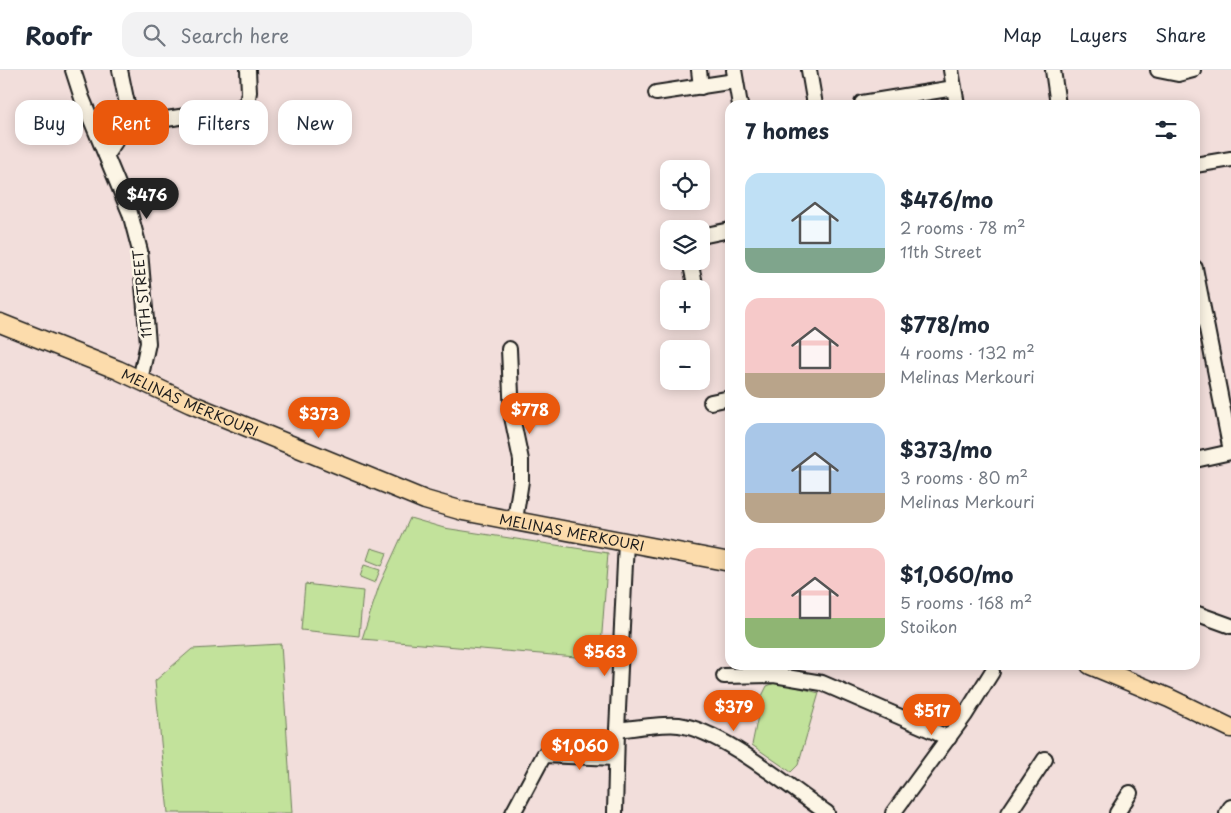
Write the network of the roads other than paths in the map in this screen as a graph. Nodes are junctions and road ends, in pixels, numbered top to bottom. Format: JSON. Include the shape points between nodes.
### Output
{"nodes":[{"id":1,"x":73,"y":70,"type":"edge"},
{"id":2,"x":120,"y":70,"type":"edge"},
{"id":3,"x":248,"y":70,"type":"edge"},
{"id":4,"x":699,"y":70,"type":"edge"},
{"id":5,"x":809,"y":70,"type":"edge"},
{"id":6,"x":951,"y":70,"type":"edge"},
{"id":7,"x":1053,"y":70,"type":"edge"},
{"id":8,"x":1158,"y":70,"type":"edge"},
{"id":9,"x":1193,"y":70,"type":"edge"},
{"id":10,"x":735,"y":76,"type":"edge"},
{"id":11,"x":702,"y":87,"type":"junction"},
{"id":12,"x":954,"y":88,"type":"junction"},
{"id":13,"x":656,"y":93,"type":"dead end"},
{"id":14,"x":126,"y":100,"type":"edge"},
{"id":15,"x":739,"y":100,"type":"edge"},
{"id":16,"x":814,"y":100,"type":"edge"},
{"id":17,"x":880,"y":100,"type":"edge"},
{"id":18,"x":956,"y":100,"type":"edge"},
{"id":19,"x":1057,"y":100,"type":"edge"},
{"id":20,"x":169,"y":118,"type":"edge"},
{"id":21,"x":113,"y":145,"type":"edge"},
{"id":22,"x":106,"y":156,"type":"junction"},
{"id":23,"x":1231,"y":159,"type":"edge"},
{"id":24,"x":1200,"y":164,"type":"edge"},
{"id":25,"x":725,"y":231,"type":"edge"},
{"id":26,"x":710,"y":234,"type":"edge"},
{"id":27,"x":1200,"y":294,"type":"edge"},
{"id":28,"x":0,"y":323,"type":"edge"},
{"id":29,"x":509,"y":349,"type":"dead end"},
{"id":30,"x":140,"y":380,"type":"junction"},
{"id":31,"x":725,"y":399,"type":"edge"},
{"id":32,"x":711,"y":402,"type":"dead end"},
{"id":33,"x":1231,"y":452,"type":"edge"},
{"id":34,"x":1200,"y":459,"type":"edge"},
{"id":35,"x":515,"y":520,"type":"junction"},
{"id":36,"x":626,"y":542,"type":"junction"},
{"id":37,"x":725,"y":561,"type":"edge"},
{"id":38,"x":1200,"y":615,"type":"edge"},
{"id":39,"x":1231,"y":626,"type":"edge"},
{"id":40,"x":1117,"y":670,"type":"edge"},
{"id":41,"x":992,"y":672,"type":"dead end"},
{"id":42,"x":724,"y":676,"type":"dead end"},
{"id":43,"x":1231,"y":728,"type":"edge"},
{"id":44,"x":617,"y":730,"type":"junction"},
{"id":45,"x":949,"y":738,"type":"junction"},
{"id":46,"x":616,"y":758,"type":"junction"},
{"id":47,"x":1045,"y":758,"type":"dead end"},
{"id":48,"x":1130,"y":793,"type":"dead end"},
{"id":49,"x":1231,"y":807,"type":"edge"},
{"id":50,"x":513,"y":813,"type":"edge"},
{"id":51,"x":615,"y":813,"type":"edge"},
{"id":52,"x":826,"y":813,"type":"edge"},
{"id":53,"x":893,"y":813,"type":"edge"},
{"id":54,"x":1009,"y":813,"type":"edge"},
{"id":55,"x":1117,"y":813,"type":"edge"},
{"id":56,"x":1227,"y":813,"type":"edge"}],
"edges":[{"from":1,"to":22,"type":"street","name":"11TH STREET"},
{"from":2,"to":14,"type":"street"},
{"from":3,"to":20,"type":"street","via":[[247,102],[239,108]]},
{"from":4,"to":11,"type":"street"},
{"from":5,"to":16,"type":"street"},
{"from":6,"to":12,"type":"street"},
{"from":7,"to":19,"type":"street"},
{"from":8,"to":9,"type":"street","via":[[1178,74]]},
{"from":10,"to":11,"type":"street"},
{"from":10,"to":15,"type":"street"},
{"from":11,"to":13,"type":"street"},
{"from":12,"to":17,"type":"street"},
{"from":12,"to":18,"type":"street"},
{"from":21,"to":22,"type":"street"},
{"from":22,"to":30,"type":"street","name":"11TH STREET","via":[[130,212],[140,251],[148,343]]},
{"from":23,"to":24,"type":"street"},
{"from":25,"to":26,"type":"street"},
{"from":27,"to":33,"type":"street"},
{"from":28,"to":30,"type":"main road","name":"MELINAS MERKOURI"},
{"from":29,"to":35,"type":"street","via":[[512,417],[521,481]]},
{"from":30,"to":35,"type":"main road","name":"MELINAS MERKOURI","via":[[425,500]]},
{"from":31,"to":32,"type":"street"},
{"from":33,"to":34,"type":"street"},
{"from":35,"to":36,"type":"main road","name":"MELINAS MERKOURI"},
{"from":36,"to":37,"type":"main road","name":"MELINAS MERKOURI"},
{"from":36,"to":44,"type":"street"},
{"from":38,"to":39,"type":"street"},
{"from":40,"to":43,"type":"main road"},
{"from":41,"to":45,"type":"street"},
{"from":42,"to":45,"type":"street","via":[[774,676],[822,683]]},
{"from":44,"to":46,"type":"street"},
{"from":44,"to":52,"type":"street","via":[[678,725],[705,733],[748,757]]},
{"from":45,"to":53,"type":"street"},
{"from":46,"to":50,"type":"street","via":[[544,755]]},
{"from":46,"to":51,"type":"street"},
{"from":47,"to":54,"type":"street"},
{"from":48,"to":55,"type":"street"},
{"from":49,"to":56,"type":"street"}]}
